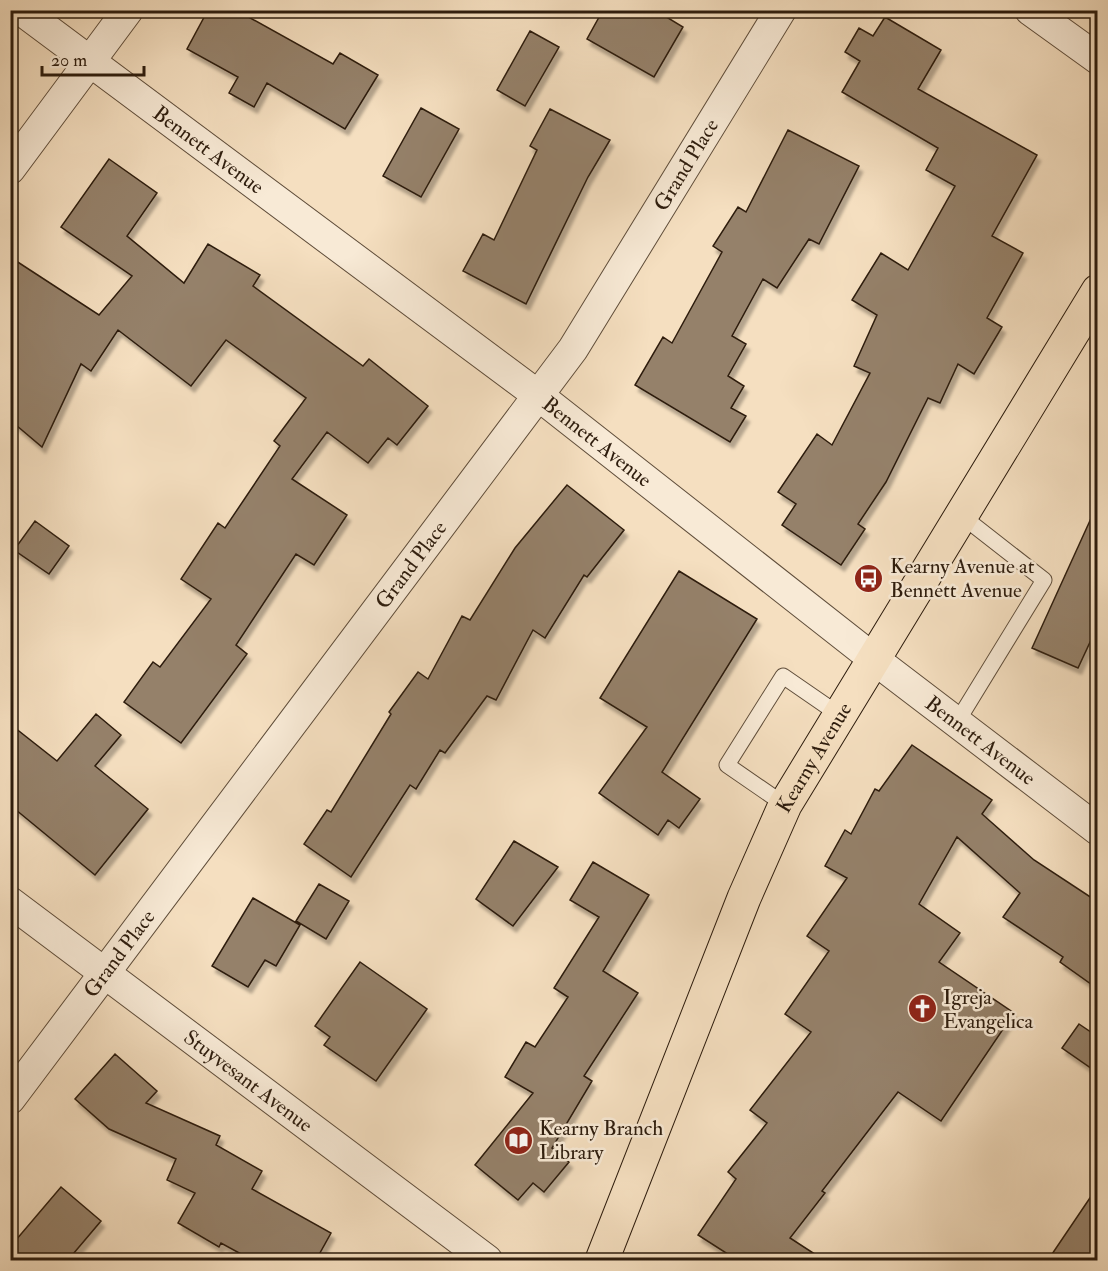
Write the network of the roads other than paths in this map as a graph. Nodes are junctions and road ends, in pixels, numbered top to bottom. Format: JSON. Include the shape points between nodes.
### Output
{"nodes":[{"id":1,"x":21,"y":10,"type":"edge"},
{"id":2,"x":128,"y":10,"type":"edge"},
{"id":3,"x":781,"y":10,"type":"edge"},
{"id":4,"x":1030,"y":10,"type":"edge"},
{"id":5,"x":1098,"y":59,"type":"edge"},
{"id":6,"x":89,"y":63,"type":"junction"},
{"id":7,"x":10,"y":169,"type":"edge"},
{"id":8,"x":1098,"y":291,"type":"edge"},
{"id":9,"x":539,"y":396,"type":"junction"},
{"id":10,"x":962,"y":516,"type":"junction"},
{"id":11,"x":875,"y":660,"type":"junction"},
{"id":12,"x":841,"y":716,"type":"junction"},
{"id":13,"x":957,"y":722,"type":"junction"},
{"id":14,"x":785,"y":806,"type":"junction"},
{"id":15,"x":1098,"y":830,"type":"edge"},
{"id":16,"x":10,"y":902,"type":"edge"},
{"id":17,"x":105,"y":973,"type":"junction"},
{"id":18,"x":10,"y":1099,"type":"edge"},
{"id":19,"x":487,"y":1260,"type":"edge"},
{"id":20,"x":602,"y":1260,"type":"edge"}],
"edges":[{"from":1,"to":6,"type":"street","name":"Bennett Avenue"},
{"from":2,"to":6,"type":"street"},
{"from":3,"to":9,"type":"street","name":"Grand Place","via":[[573,349]]},
{"from":4,"to":5,"type":"street"},
{"from":6,"to":7,"type":"street"},
{"from":6,"to":9,"type":"street","name":"Bennett Avenue"},
{"from":8,"to":10,"type":"main road","name":"Kearny Avenue"},
{"from":9,"to":11,"type":"street","name":"Bennett Avenue"},
{"from":9,"to":17,"type":"street","name":"Grand Place"},
{"from":10,"to":11,"type":"main road","name":"Kearny Avenue"},
{"from":10,"to":13,"type":"lane","via":[[1044,580]]},
{"from":11,"to":12,"type":"main road","name":"Kearny Avenue"},
{"from":11,"to":13,"type":"street","name":"Bennett Avenue"},
{"from":12,"to":14,"type":"main road","name":"Kearny Avenue"},
{"from":12,"to":14,"type":"lane","via":[[783,676],[727,765]]},
{"from":13,"to":15,"type":"street","name":"Bennett Avenue"},
{"from":14,"to":20,"type":"main road","name":"Kearny Avenue","via":[[744,897]]},
{"from":16,"to":17,"type":"street","name":"Stuyvesant Avenue"},
{"from":17,"to":18,"type":"street","name":"Grand Place"},
{"from":17,"to":19,"type":"street","name":"Stuyvesant Avenue"}]}
